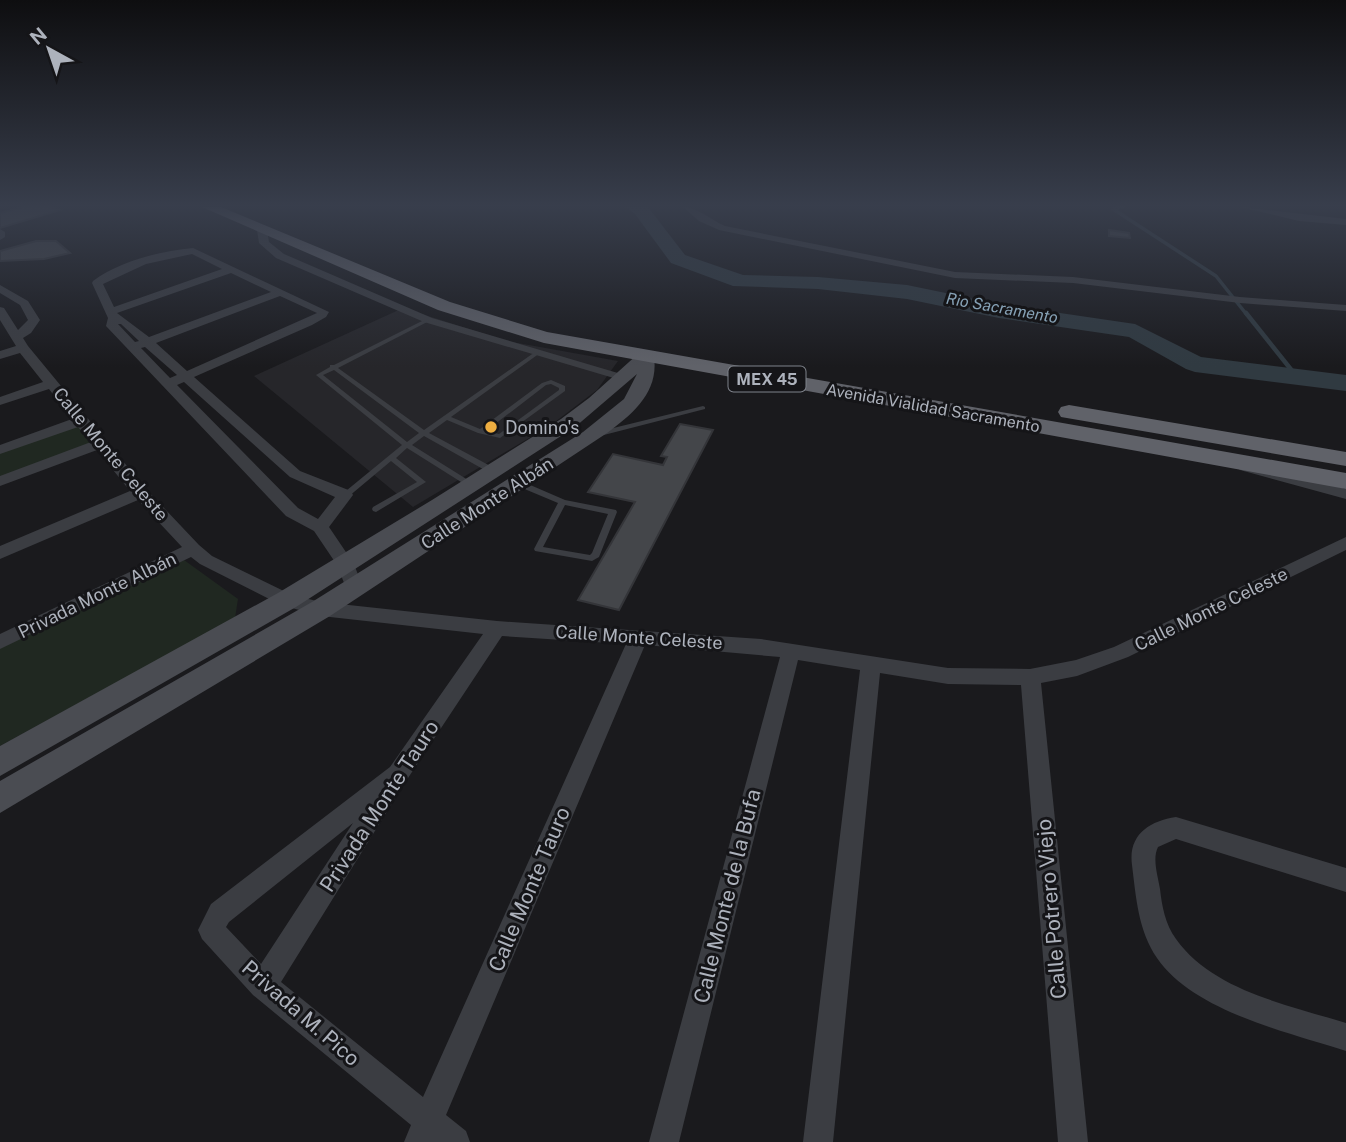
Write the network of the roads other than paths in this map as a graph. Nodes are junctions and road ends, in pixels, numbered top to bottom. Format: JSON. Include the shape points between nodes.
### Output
{"nodes":[{"id":1,"x":159,"y":260,"type":"edge"},
{"id":2,"x":214,"y":260,"type":"edge"},
{"id":3,"x":290,"y":260,"type":"edge"},
{"id":4,"x":336,"y":260,"type":"edge"},
{"id":5,"x":376,"y":260,"type":"edge"},
{"id":6,"x":881,"y":260,"type":"edge"},
{"id":7,"x":231,"y":269,"type":"junction"},
{"id":8,"x":0,"y":288,"type":"edge"},
{"id":9,"x":280,"y":292,"type":"junction"},
{"id":10,"x":1346,"y":308,"type":"edge"},
{"id":11,"x":0,"y":310,"type":"edge"},
{"id":12,"x":112,"y":315,"type":"junction"},
{"id":13,"x":428,"y":320,"type":"junction"},
{"id":14,"x":578,"y":327,"type":"junction"},
{"id":15,"x":20,"y":342,"type":"junction"},
{"id":16,"x":149,"y":342,"type":"junction"},
{"id":17,"x":133,"y":347,"type":"junction"},
{"id":18,"x":701,"y":348,"type":"junction"},
{"id":19,"x":537,"y":353,"type":"junction"},
{"id":20,"x":0,"y":355,"type":"edge"},
{"id":21,"x":332,"y":366,"type":"junction"},
{"id":22,"x":636,"y":369,"type":"junction"},
{"id":23,"x":187,"y":377,"type":"junction"},
{"id":24,"x":170,"y":383,"type":"junction"},
{"id":25,"x":51,"y":384,"type":"junction"},
{"id":26,"x":0,"y":401,"type":"edge"},
{"id":27,"x":391,"y":408,"type":"junction"},
{"id":28,"x":703,"y":408,"type":"dead end"},
{"id":29,"x":374,"y":417,"type":"junction"},
{"id":30,"x":448,"y":418,"type":"junction"},
{"id":31,"x":81,"y":421,"type":"junction"},
{"id":32,"x":481,"y":432,"type":"junction"},
{"id":33,"x":424,"y":433,"type":"junction"},
{"id":34,"x":590,"y":436,"type":"junction"},
{"id":35,"x":100,"y":444,"type":"junction"},
{"id":36,"x":407,"y":445,"type":"junction"},
{"id":37,"x":0,"y":450,"type":"edge"},
{"id":38,"x":392,"y":458,"type":"junction"},
{"id":39,"x":1346,"y":459,"type":"edge"},
{"id":40,"x":1229,"y":460,"type":"junction"},
{"id":41,"x":493,"y":471,"type":"junction"},
{"id":42,"x":0,"y":481,"type":"edge"},
{"id":43,"x":1346,"y":481,"type":"edge"},
{"id":44,"x":518,"y":483,"type":"junction"},
{"id":45,"x":472,"y":485,"type":"junction"},
{"id":46,"x":140,"y":493,"type":"junction"},
{"id":47,"x":1346,"y":494,"type":"edge"},
{"id":48,"x":345,"y":495,"type":"junction"},
{"id":49,"x":563,"y":502,"type":"junction"},
{"id":50,"x":376,"y":509,"type":"dead end"},
{"id":51,"x":320,"y":527,"type":"junction"},
{"id":52,"x":1346,"y":543,"type":"edge"},
{"id":53,"x":193,"y":549,"type":"junction"},
{"id":54,"x":0,"y":553,"type":"edge"},
{"id":55,"x":345,"y":564,"type":"junction"},
{"id":56,"x":354,"y":588,"type":"junction"},
{"id":57,"x":287,"y":600,"type":"junction"},
{"id":58,"x":321,"y":609,"type":"junction"},
{"id":59,"x":497,"y":628,"type":"junction"},
{"id":60,"x":639,"y":636,"type":"junction"},
{"id":61,"x":0,"y":642,"type":"edge"},
{"id":62,"x":791,"y":650,"type":"junction"},
{"id":63,"x":871,"y":664,"type":"junction"},
{"id":64,"x":1030,"y":677,"type":"junction"},
{"id":65,"x":0,"y":762,"type":"edge"},
{"id":66,"x":398,"y":774,"type":"junction"},
{"id":67,"x":0,"y":798,"type":"edge"},
{"id":68,"x":1346,"y":880,"type":"edge"},
{"id":69,"x":262,"y":985,"type":"junction"},
{"id":70,"x":1346,"y":1037,"type":"edge"},
{"id":71,"x":424,"y":1131,"type":"edge"},
{"id":72,"x":455,"y":1142,"type":"edge"},
{"id":73,"x":664,"y":1142,"type":"edge"},
{"id":74,"x":818,"y":1142,"type":"edge"},
{"id":75,"x":1073,"y":1142,"type":"edge"}],
"edges":[{"from":1,"to":12,"type":"street","via":[[97,283]]},
{"from":2,"to":7,"type":"street"},
{"from":3,"to":13,"type":"street"},
{"from":4,"to":22,"type":"highway","name":"Avenida Vialidad Sacramento","number":"MEX 45","via":[[471,316],[597,348]]},
{"from":5,"to":14,"type":"highway","name":"Avenida Vialidad Sacramento","number":"MEX 45","via":[[506,310]]},
{"from":6,"to":10,"type":"street","via":[[939,272],[1073,280]]},
{"from":7,"to":9,"type":"street"},
{"from":7,"to":12,"type":"street"},
{"from":8,"to":15,"type":"street","via":[[24,303],[34,320]]},
{"from":9,"to":16,"type":"street"},
{"from":9,"to":23,"type":"street","via":[[324,313]]},
{"from":11,"to":15,"type":"street","name":"Calle Monte Celeste"},
{"from":12,"to":16,"type":"street"},
{"from":12,"to":17,"type":"street","via":[[112,326]]},
{"from":13,"to":19,"type":"street"},
{"from":13,"to":21,"type":"lane"},
{"from":14,"to":18,"type":"highway","name":"Avenida Vialidad Sacramento","number":"MEX 45"},
{"from":14,"to":22,"type":"highway","via":[[627,345]]},
{"from":15,"to":20,"type":"street"},
{"from":15,"to":25,"type":"street","name":"Calle Monte Celeste"},
{"from":16,"to":17,"type":"street"},
{"from":16,"to":23,"type":"street"},
{"from":17,"to":24,"type":"street"},
{"from":18,"to":22,"type":"highway"},
{"from":18,"to":39,"type":"highway","name":"Avenida Vialidad Sacramento","number":"MEX 45"},
{"from":19,"to":22,"type":"street"},
{"from":19,"to":30,"type":"lane"},
{"from":21,"to":27,"type":"lane"},
{"from":21,"to":29,"type":"lane","via":[[320,377]]},
{"from":22,"to":34,"type":"main road","name":"Calle Monte Albán","via":[[632,401]]},
{"from":22,"to":40,"type":"highway","name":"Avenida Vialidad Sacramento","number":"MEX 45","via":[[681,363]]},
{"from":22,"to":41,"type":"main road","name":"Calle Monte Albán","via":[[584,412]]},
{"from":23,"to":24,"type":"street"},
{"from":23,"to":48,"type":"street","via":[[295,474]]},
{"from":24,"to":51,"type":"street","via":[[292,512]]},
{"from":25,"to":26,"type":"street"},
{"from":25,"to":31,"type":"street","name":"Calle Monte Celeste"},
{"from":27,"to":29,"type":"lane"},
{"from":27,"to":33,"type":"lane"},
{"from":28,"to":34,"type":"lane"},
{"from":29,"to":36,"type":"lane"},
{"from":30,"to":32,"type":"lane"},
{"from":30,"to":33,"type":"lane"},
{"from":31,"to":35,"type":"street","name":"Calle Monte Celeste"},
{"from":31,"to":37,"type":"street"},
{"from":32,"to":32,"type":"lane","via":[[500,436],[563,387],[544,384]]},
{"from":33,"to":36,"type":"lane"},
{"from":33,"to":41,"type":"lane"},
{"from":34,"to":44,"type":"main road","name":"Calle Monte Albán"},
{"from":35,"to":42,"type":"street"},
{"from":35,"to":46,"type":"street","name":"Calle Monte Celeste"},
{"from":36,"to":38,"type":"lane"},
{"from":36,"to":45,"type":"lane"},
{"from":38,"to":48,"type":"lane"},
{"from":38,"to":50,"type":"lane","via":[[422,482]]},
{"from":40,"to":43,"type":"highway","name":"Avenida Vialidad Sacramento","number":"MEX 45"},
{"from":40,"to":47,"type":"street"},
{"from":41,"to":45,"type":"main road","name":"Calle Monte Albán"},
{"from":44,"to":49,"type":"lane"},
{"from":44,"to":56,"type":"main road","name":"Calle Monte Albán"},
{"from":45,"to":55,"type":"main road","name":"Calle Monte Albán"},
{"from":46,"to":53,"type":"street","name":"Calle Monte Celeste"},
{"from":46,"to":54,"type":"street"},
{"from":48,"to":51,"type":"street"},
{"from":49,"to":49,"type":"lane","via":[[613,512],[594,557],[538,548]]},
{"from":51,"to":55,"type":"street"},
{"from":52,"to":64,"type":"street","name":"Calle Monte Celeste","via":[[1121,652],[1077,668]]},
{"from":53,"to":57,"type":"street","name":"Calle Monte Celeste"},
{"from":53,"to":61,"type":"street","name":"Privada Monte Albán"},
{"from":55,"to":56,"type":"street"},
{"from":55,"to":57,"type":"main road","name":"Calle Monte Albán"},
{"from":56,"to":58,"type":"main road","name":"Calle Monte Albán"},
{"from":57,"to":58,"type":"street","name":"Calle Monte Celeste"},
{"from":57,"to":65,"type":"main road","name":"Calle Monte Albán"},
{"from":58,"to":59,"type":"street","name":"Calle Monte Celeste"},
{"from":58,"to":67,"type":"main road","name":"Calle Monte Albán"},
{"from":59,"to":60,"type":"street","name":"Calle Monte Celeste"},
{"from":59,"to":66,"type":"street","name":"Privada Monte Tauro"},
{"from":60,"to":62,"type":"street","name":"Calle Monte Celeste"},
{"from":60,"to":71,"type":"street","name":"Calle Monte Tauro"},
{"from":62,"to":63,"type":"street","name":"Calle Monte Celeste"},
{"from":62,"to":73,"type":"street","name":"Calle Monte de la Bufa"},
{"from":63,"to":64,"type":"street","name":"Calle Monte Celeste","via":[[958,677]]},
{"from":63,"to":74,"type":"street"},
{"from":64,"to":75,"type":"street","name":"Calle Potrero Viejo"},
{"from":66,"to":69,"type":"street","name":"Privada Monte Tauro"},
{"from":66,"to":69,"type":"street","name":"Privada M. Pico","via":[[215,918],[211,930]]},
{"from":68,"to":70,"type":"street","via":[[1176,828],[1150,835],[1142,856],[1154,925],[1185,969],[1218,992]]},
{"from":69,"to":71,"type":"street","name":"Privada M. Pico"},
{"from":71,"to":72,"type":"street","name":"Privada M. Pico"}]}
